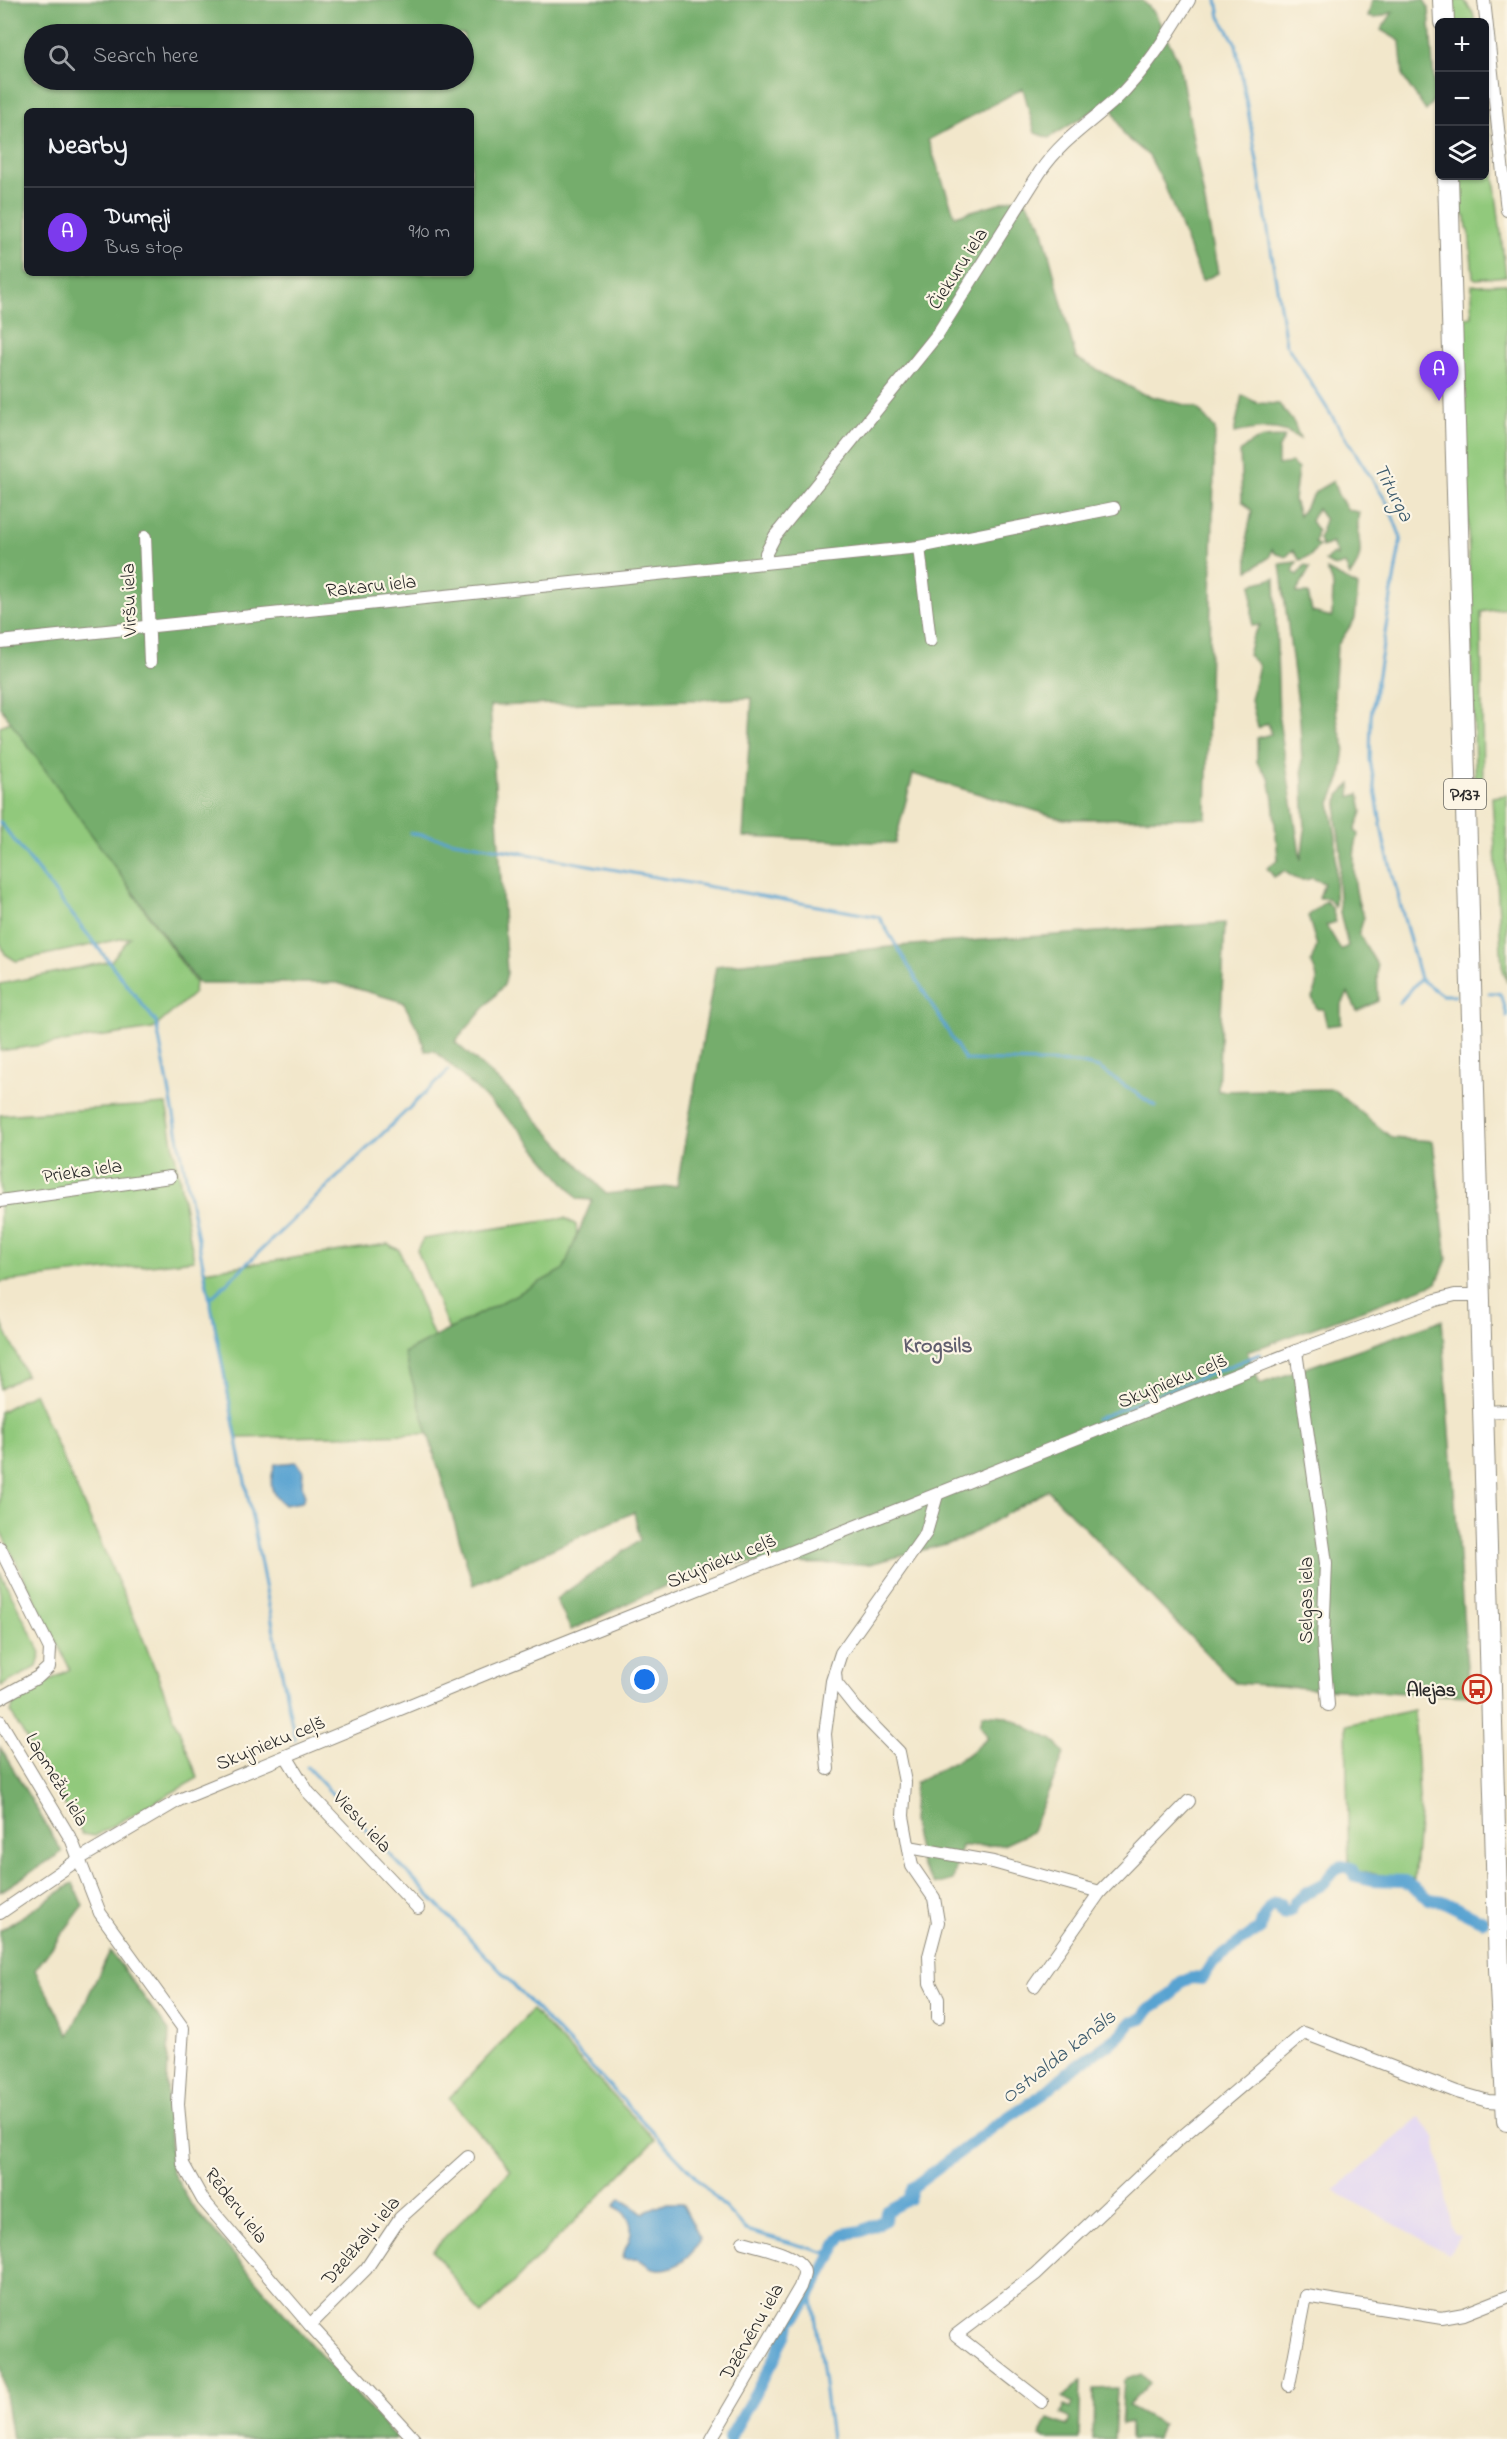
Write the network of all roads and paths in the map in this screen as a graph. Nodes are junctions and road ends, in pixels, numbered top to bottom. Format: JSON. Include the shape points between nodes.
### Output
{"nodes":[{"id":1,"x":1189,"y":0,"type":"edge"},
{"id":2,"x":1443,"y":0,"type":"edge"},
{"id":3,"x":1484,"y":0,"type":"edge"},
{"id":4,"x":1444,"y":18,"type":"edge"},
{"id":5,"x":1448,"y":180,"type":"edge"},
{"id":6,"x":1507,"y":210,"type":"edge"},
{"id":7,"x":1114,"y":508,"type":"dead end"},
{"id":8,"x":146,"y":537,"type":"dead end"},
{"id":9,"x":919,"y":548,"type":"junction"},
{"id":10,"x":766,"y":562,"type":"junction"},
{"id":11,"x":149,"y":627,"type":"junction"},
{"id":12,"x":930,"y":641,"type":"dead end"},
{"id":13,"x":0,"y":642,"type":"edge"},
{"id":14,"x":150,"y":662,"type":"dead end"},
{"id":15,"x":170,"y":1177,"type":"dead end"},
{"id":16,"x":0,"y":1201,"type":"edge"},
{"id":17,"x":1479,"y":1294,"type":"junction"},
{"id":18,"x":1296,"y":1352,"type":"junction"},
{"id":19,"x":1507,"y":1411,"type":"edge"},
{"id":20,"x":1483,"y":1412,"type":"junction"},
{"id":21,"x":937,"y":1495,"type":"junction"},
{"id":22,"x":0,"y":1548,"type":"edge"},
{"id":23,"x":835,"y":1672,"type":"junction"},
{"id":24,"x":0,"y":1698,"type":"edge"},
{"id":25,"x":1328,"y":1705,"type":"dead end"},
{"id":26,"x":0,"y":1721,"type":"edge"},
{"id":27,"x":286,"y":1756,"type":"junction"},
{"id":28,"x":828,"y":1769,"type":"dead end"},
{"id":29,"x":1189,"y":1801,"type":"dead end"},
{"id":30,"x":909,"y":1847,"type":"junction"},
{"id":31,"x":79,"y":1859,"type":"junction"},
{"id":32,"x":1100,"y":1892,"type":"junction"},
{"id":33,"x":417,"y":1908,"type":"dead end"},
{"id":34,"x":0,"y":1913,"type":"edge"},
{"id":35,"x":1034,"y":1986,"type":"dead end"},
{"id":36,"x":938,"y":2018,"type":"dead end"},
{"id":37,"x":1506,"y":2112,"type":"edge"},
{"id":38,"x":468,"y":2157,"type":"dead end"},
{"id":39,"x":743,"y":2242,"type":"dead end"},
{"id":40,"x":1507,"y":2297,"type":"edge"},
{"id":41,"x":310,"y":2325,"type":"junction"},
{"id":42,"x":1289,"y":2385,"type":"dead end"},
{"id":43,"x":1042,"y":2402,"type":"dead end"},
{"id":44,"x":414,"y":2439,"type":"edge"},
{"id":45,"x":711,"y":2439,"type":"edge"}],
"edges":[{"from":1,"to":10,"type":"street","name":"Čiekuru iela","via":[[1137,76],[1059,147],[1040,172],[937,335],[775,536]]},
{"from":2,"to":4,"type":"main road"},
{"from":3,"to":6,"type":"street"},
{"from":5,"to":17,"type":"main road","number":"P137"},
{"from":7,"to":9,"type":"street","name":"Rakaru iela"},
{"from":8,"to":11,"type":"street","name":"Viršu iela"},
{"from":9,"to":10,"type":"street","name":"Rakaru iela"},
{"from":9,"to":12,"type":"street"},
{"from":10,"to":11,"type":"street","name":"Rakaru iela"},
{"from":11,"to":13,"type":"street","name":"Rakaru iela"},
{"from":11,"to":14,"type":"street","name":"Viršu iela"},
{"from":15,"to":16,"type":"street","name":"Prieka iela"},
{"from":17,"to":18,"type":"street","name":"Skujnieku ceļš","via":[[1436,1300]]},
{"from":17,"to":20,"type":"main road","number":"P137"},
{"from":18,"to":21,"type":"street","name":"Skujnieku ceļš"},
{"from":18,"to":25,"type":"street","name":"Selgas iela","via":[[1326,1563],[1323,1641]]},
{"from":19,"to":20,"type":"street"},
{"from":20,"to":37,"type":"main road","number":"P137"},
{"from":21,"to":23,"type":"street","via":[[926,1533],[842,1653]]},
{"from":21,"to":27,"type":"street","name":"Skujnieku ceļš"},
{"from":22,"to":24,"type":"street","via":[[50,1650],[49,1667]]},
{"from":23,"to":28,"type":"street","via":[[825,1734]]},
{"from":23,"to":30,"type":"street","via":[[836,1683],[856,1708],[900,1752],[905,1782],[903,1816]]},
{"from":26,"to":31,"type":"street","name":"Lapmežu iela"},
{"from":27,"to":31,"type":"street","name":"Skujnieku ceļš","via":[[179,1800]]},
{"from":27,"to":33,"type":"street","name":"Viesu iela","via":[[308,1792]]},
{"from":29,"to":32,"type":"street"},
{"from":30,"to":32,"type":"street","via":[[993,1862]]},
{"from":30,"to":36,"type":"street","via":[[912,1866],[934,1898],[938,1922],[929,1956]]},
{"from":31,"to":34,"type":"street","name":"Skujnieku ceļš"},
{"from":31,"to":41,"type":"street","name":"Rēderu iela","via":[[100,1913],[183,2028],[178,2104],[183,2164],[203,2200]]},
{"from":32,"to":35,"type":"street"},
{"from":37,"to":43,"type":"street","via":[[1488,2101],[1304,2033],[1178,2140],[1036,2274],[956,2335]]},
{"from":38,"to":41,"type":"street","name":"Dzelzkaļu iela","via":[[400,2218],[366,2269]]},
{"from":39,"to":45,"type":"street","name":"Dzērvēnu iela","via":[[794,2259],[804,2274]]},
{"from":40,"to":42,"type":"street","via":[[1442,2318],[1306,2296]]},
{"from":41,"to":44,"type":"street","name":"Rēderu iela"}]}
